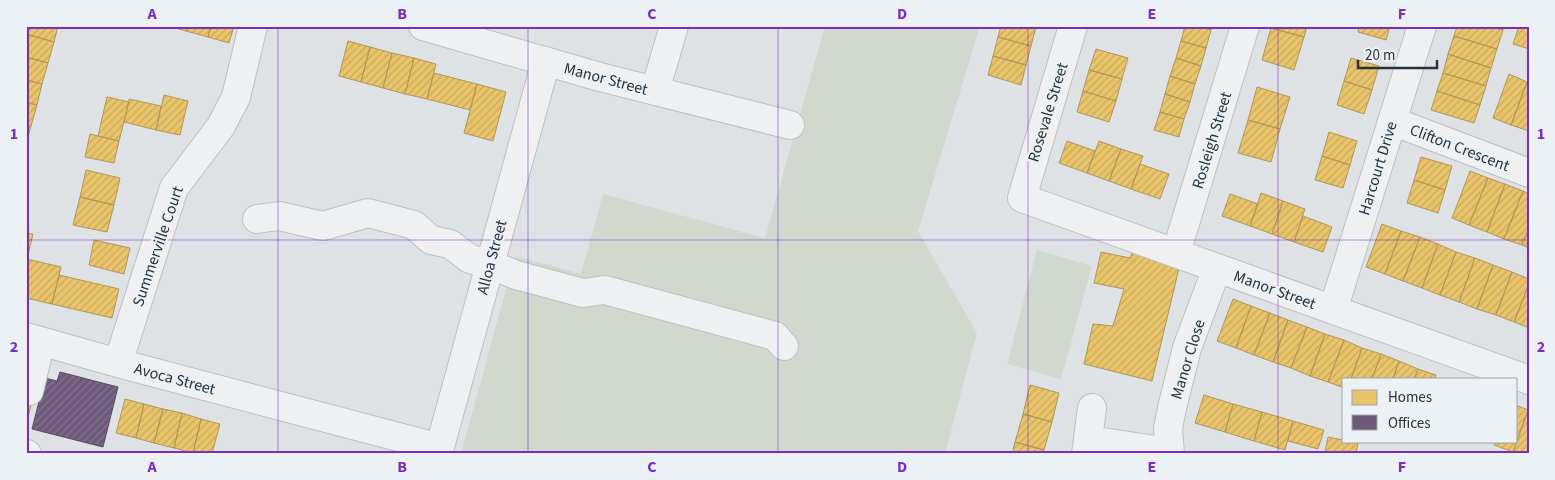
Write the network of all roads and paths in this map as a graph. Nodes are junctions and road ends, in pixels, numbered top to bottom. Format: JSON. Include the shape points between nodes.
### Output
{"nodes":[{"id":1,"x":254,"y":26,"type":"edge"},
{"id":2,"x":423,"y":26,"type":"edge"},
{"id":3,"x":674,"y":26,"type":"edge"},
{"id":4,"x":1073,"y":26,"type":"edge"},
{"id":5,"x":1245,"y":26,"type":"edge"},
{"id":6,"x":1422,"y":26,"type":"edge"},
{"id":7,"x":450,"y":30,"type":"edge"},
{"id":8,"x":546,"y":61,"type":"junction"},
{"id":9,"x":655,"y":91,"type":"junction"},
{"id":10,"x":1392,"y":121,"type":"junction"},
{"id":11,"x":790,"y":125,"type":"dead end"},
{"id":12,"x":1529,"y":173,"type":"edge"},
{"id":13,"x":1022,"y":198,"type":"joint"},
{"id":14,"x":257,"y":220,"type":"dead end"},
{"id":15,"x":1176,"y":253,"type":"junction"},
{"id":16,"x":489,"y":264,"type":"junction"},
{"id":17,"x":1217,"y":268,"type":"junction"},
{"id":18,"x":1333,"y":310,"type":"junction"},
{"id":19,"x":33,"y":339,"type":"edge"},
{"id":20,"x":784,"y":346,"type":"dead end"},
{"id":21,"x":118,"y":363,"type":"junction"},
{"id":22,"x":1529,"y":380,"type":"edge"},
{"id":23,"x":30,"y":391,"type":"dead end"},
{"id":24,"x":1092,"y":408,"type":"dead end"},
{"id":25,"x":1088,"y":447,"type":"edge"},
{"id":26,"x":439,"y":451,"type":"edge"},
{"id":27,"x":1170,"y":453,"type":"edge"}],
"edges":[{"from":1,"to":21,"type":"street","name":"Summerville Court","via":[[236,97],[221,126],[174,188]]},
{"from":2,"to":7,"type":"street","name":"Manor Street"},
{"from":3,"to":9,"type":"street"},
{"from":4,"to":13,"type":"street","name":"Rosevale Street"},
{"from":5,"to":15,"type":"street","name":"Rosleigh Street"},
{"from":6,"to":10,"type":"street","name":"Harcourt Drive"},
{"from":7,"to":8,"type":"street","name":"Manor Street"},
{"from":8,"to":9,"type":"street","name":"Manor Street"},
{"from":8,"to":16,"type":"street","name":"Alloa Street"},
{"from":9,"to":11,"type":"street","name":"Manor Street"},
{"from":10,"to":12,"type":"street","name":"Clifton Crescent"},
{"from":10,"to":18,"type":"street","name":"Harcourt Drive"},
{"from":13,"to":15,"type":"street","name":"Manor Street"},
{"from":14,"to":16,"type":"street","via":[[279,216],[323,226],[368,213],[414,225],[431,240],[450,244],[470,259]]},
{"from":15,"to":17,"type":"street","name":"Manor Street"},
{"from":16,"to":20,"type":"street","via":[[516,275],[583,293],[605,290],[775,336]]},
{"from":16,"to":26,"type":"street","name":"Alloa Street"},
{"from":17,"to":18,"type":"street","name":"Manor Street"},
{"from":17,"to":27,"type":"street","name":"Manor Close","via":[[1187,348],[1168,428]]},
{"from":18,"to":22,"type":"street","name":"Manor Street"},
{"from":19,"to":21,"type":"street","name":"Avoca Street"},
{"from":19,"to":23,"type":"street"},
{"from":21,"to":26,"type":"street","name":"Avoca Street"},
{"from":24,"to":25,"type":"street"},
{"from":25,"to":27,"type":"street","name":"Manor Close"}]}
